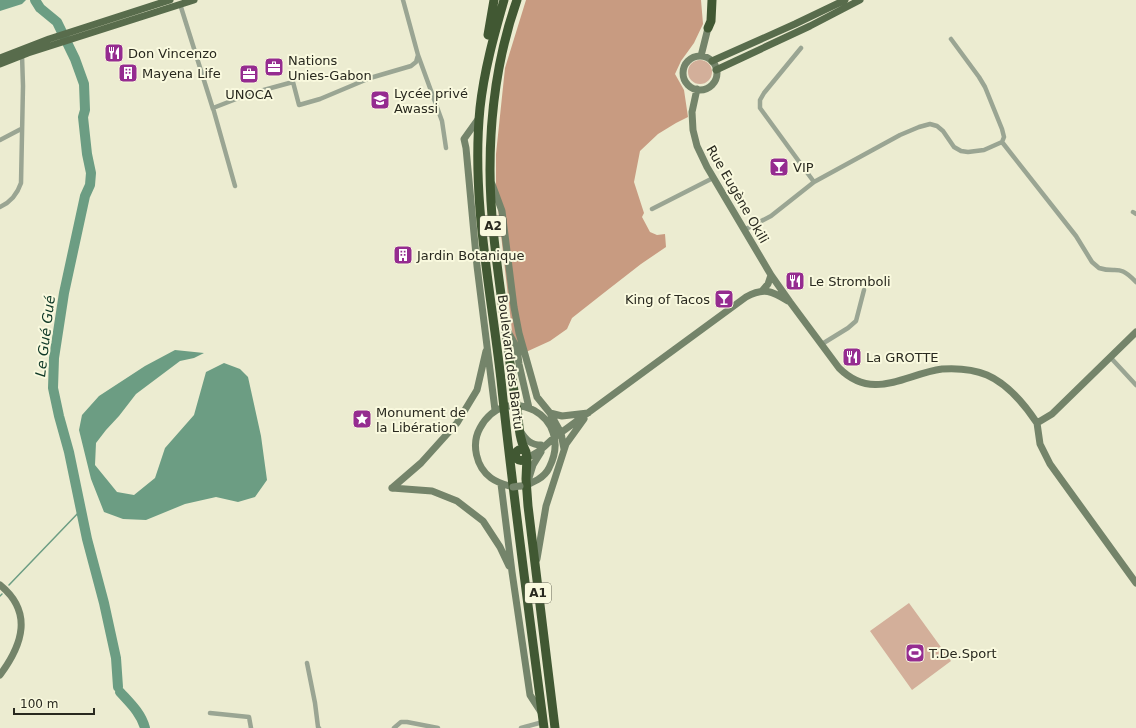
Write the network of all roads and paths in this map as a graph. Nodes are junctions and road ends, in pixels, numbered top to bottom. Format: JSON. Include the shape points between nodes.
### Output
{"nodes":[{"id":1,"x":170,"y":0,"type":"edge"},
{"id":2,"x":194,"y":0,"type":"edge"},
{"id":3,"x":403,"y":0,"type":"edge"},
{"id":4,"x":494,"y":0,"type":"edge"},
{"id":5,"x":504,"y":0,"type":"edge"},
{"id":6,"x":517,"y":0,"type":"edge"},
{"id":7,"x":707,"y":0,"type":"edge"},
{"id":8,"x":712,"y":0,"type":"edge"},
{"id":9,"x":844,"y":0,"type":"edge"},
{"id":10,"x":860,"y":0,"type":"edge"},
{"id":11,"x":180,"y":4,"type":"junction"},
{"id":12,"x":708,"y":28,"type":"junction"},
{"id":13,"x":951,"y":39,"type":"dead end"},
{"id":14,"x":801,"y":48,"type":"dead end"},
{"id":15,"x":22,"y":55,"type":"junction"},
{"id":16,"x":418,"y":55,"type":"junction"},
{"id":17,"x":701,"y":56,"type":"junction"},
{"id":18,"x":0,"y":58,"type":"edge"},
{"id":19,"x":712,"y":61,"type":"junction"},
{"id":20,"x":0,"y":64,"type":"edge"},
{"id":21,"x":716,"y":70,"type":"junction"},
{"id":22,"x":697,"y":89,"type":"junction"},
{"id":23,"x":480,"y":107,"type":"junction"},
{"id":24,"x":213,"y":109,"type":"junction"},
{"id":25,"x":480,"y":118,"type":"junction"},
{"id":26,"x":21,"y":129,"type":"junction"},
{"id":27,"x":0,"y":140,"type":"edge"},
{"id":28,"x":1002,"y":142,"type":"junction"},
{"id":29,"x":446,"y":148,"type":"dead end"},
{"id":30,"x":713,"y":178,"type":"junction"},
{"id":31,"x":490,"y":179,"type":"junction"},
{"id":32,"x":814,"y":182,"type":"junction"},
{"id":33,"x":235,"y":186,"type":"dead end"},
{"id":34,"x":0,"y":207,"type":"edge"},
{"id":35,"x":652,"y":209,"type":"dead end"},
{"id":36,"x":744,"y":230,"type":"junction"},
{"id":37,"x":772,"y":275,"type":"junction"},
{"id":38,"x":1136,"y":282,"type":"edge"},
{"id":39,"x":864,"y":290,"type":"dead end"},
{"id":40,"x":762,"y":291,"type":"junction"},
{"id":41,"x":790,"y":302,"type":"junction"},
{"id":42,"x":506,"y":329,"type":"junction"},
{"id":43,"x":1136,"y":332,"type":"edge"},
{"id":44,"x":822,"y":344,"type":"junction"},
{"id":45,"x":487,"y":347,"type":"junction"},
{"id":46,"x":1110,"y":358,"type":"junction"},
{"id":47,"x":1136,"y":385,"type":"edge"},
{"id":48,"x":505,"y":407,"type":"junction"},
{"id":49,"x":529,"y":408,"type":"junction"},
{"id":50,"x":550,"y":413,"type":"junction"},
{"id":51,"x":588,"y":413,"type":"junction"},
{"id":52,"x":1037,"y":423,"type":"junction"},
{"id":53,"x":519,"y":428,"type":"junction"},
{"id":54,"x":561,"y":433,"type":"junction"},
{"id":55,"x":553,"y":439,"type":"junction"},
{"id":56,"x":542,"y":447,"type":"junction"},
{"id":57,"x":564,"y":451,"type":"junction"},
{"id":58,"x":526,"y":454,"type":"junction"},
{"id":59,"x":516,"y":456,"type":"junction"},
{"id":60,"x":512,"y":475,"type":"joint"},
{"id":61,"x":501,"y":484,"type":"junction"},
{"id":62,"x":520,"y":486,"type":"junction"},
{"id":63,"x":528,"y":506,"type":"junction"},
{"id":64,"x":524,"y":571,"type":"junction"},
{"id":65,"x":535,"y":571,"type":"junction"},
{"id":66,"x":512,"y":572,"type":"junction"},
{"id":67,"x":1136,"y":583,"type":"edge"},
{"id":68,"x":0,"y":584,"type":"edge"},
{"id":69,"x":307,"y":662,"type":"dead end"},
{"id":70,"x":0,"y":674,"type":"edge"},
{"id":71,"x":210,"y":713,"type":"dead end"},
{"id":72,"x":543,"y":722,"type":"edge"},
{"id":73,"x":251,"y":728,"type":"edge"},
{"id":74,"x":320,"y":728,"type":"edge"},
{"id":75,"x":394,"y":728,"type":"edge"},
{"id":76,"x":438,"y":728,"type":"edge"},
{"id":77,"x":521,"y":728,"type":"edge"},
{"id":78,"x":555,"y":728,"type":"edge"}],
"edges":[{"from":1,"to":18,"type":"main road","via":[[49,39]]},
{"from":2,"to":11,"type":"main road"},
{"from":3,"to":16,"type":"street"},
{"from":4,"to":23,"type":"highway","via":[[481,73]]},
{"from":5,"to":23,"type":"highway","name":"Boulevard des Bantu","number":"A2","via":[[492,42]]},
{"from":6,"to":31,"type":"highway","name":"Boulevard des Bantu","number":"A2","via":[[498,72],[492,122]]},
{"from":7,"to":12,"type":"highway"},
{"from":8,"to":12,"type":"highway"},
{"from":9,"to":19,"type":"main road"},
{"from":10,"to":21,"type":"main road"},
{"from":11,"to":15,"type":"main road"},
{"from":11,"to":24,"type":"street"},
{"from":12,"to":17,"type":"main road"},
{"from":13,"to":28,"type":"street","via":[[985,87],[1002,129]]},
{"from":14,"to":32,"type":"street","via":[[764,93],[760,100],[760,108]]},
{"from":15,"to":20,"type":"main road"},
{"from":15,"to":26,"type":"street"},
{"from":16,"to":24,"type":"street","via":[[416,62],[410,66],[299,105],[293,82],[249,94]]},
{"from":16,"to":29,"type":"street","via":[[442,121]]},
{"from":17,"to":19,"type":"main road"},
{"from":17,"to":22,"type":"main road","via":[[691,58],[683,71],[685,80],[692,88]]},
{"from":19,"to":21,"type":"main road"},
{"from":21,"to":22,"type":"main road","via":[[712,84],[707,88]]},
{"from":22,"to":30,"type":"main road","name":"Rue Eugène Okili","via":[[692,112],[693,130]]},
{"from":23,"to":25,"type":"highway","name":"Boulevard des Bantu","number":"A2"},
{"from":24,"to":33,"type":"street"},
{"from":25,"to":45,"type":"main road","via":[[464,139]]},
{"from":25,"to":48,"type":"highway","name":"Boulevard des Bantu","number":"A2","via":[[479,194]]},
{"from":26,"to":27,"type":"street"},
{"from":26,"to":34,"type":"street","via":[[21,183],[11,200]]},
{"from":28,"to":32,"type":"street","via":[[984,150],[961,151],[943,131],[930,124],[900,135]]},
{"from":28,"to":38,"type":"street","via":[[1072,230],[1095,266],[1123,270]]},
{"from":30,"to":35,"type":"street"},
{"from":30,"to":36,"type":"main road","name":"Rue Eugène Okili"},
{"from":31,"to":42,"type":"highway","name":"Boulevard des Bantu","number":"A2"},
{"from":31,"to":50,"type":"main road","via":[[502,211],[519,333],[536,397]]},
{"from":32,"to":36,"type":"street","via":[[771,216]]},
{"from":36,"to":37,"type":"main road","name":"Rue Eugène Okili"},
{"from":37,"to":40,"type":"main road"},
{"from":37,"to":41,"type":"main road","name":"Rue Eugène Okili"},
{"from":39,"to":44,"type":"street","via":[[856,321]]},
{"from":40,"to":41,"type":"main road","via":[[773,291]]},
{"from":40,"to":51,"type":"main road","via":[[751,294],[737,303]]},
{"from":41,"to":44,"type":"main road","name":"Rue Eugène Okili"},
{"from":42,"to":48,"type":"highway","name":"Boulevard des Bantu","number":"A2"},
{"from":42,"to":49,"type":"main road","via":[[517,348]]},
{"from":43,"to":46,"type":"main road"},
{"from":44,"to":52,"type":"main road","name":"Rue Eugène Okili","via":[[848,377],[872,385],[942,370],[962,369],[983,374],[1008,390]]},
{"from":45,"to":48,"type":"main road"},
{"from":45,"to":66,"type":"main road","via":[[477,390],[457,423],[421,463],[392,488],[432,491],[457,501],[483,521]]},
{"from":46,"to":47,"type":"street"},
{"from":46,"to":52,"type":"main road","via":[[1052,414]]},
{"from":48,"to":49,"type":"main road"},
{"from":48,"to":53,"type":"highway","name":"Boulevard des Bantu","number":"A2"},
{"from":48,"to":59,"type":"highway"},
{"from":48,"to":60,"type":"highway","name":"Boulevard des Bantu","number":"A2"},
{"from":48,"to":61,"type":"main road","via":[[485,419],[478,430],[475,442],[476,455],[481,467]]},
{"from":49,"to":55,"type":"main road","via":[[536,410],[546,419],[554,431]]},
{"from":50,"to":51,"type":"main road","via":[[562,416]]},
{"from":50,"to":54,"type":"main road"},
{"from":51,"to":54,"type":"main road"},
{"from":51,"to":57,"type":"main road","via":[[566,444]]},
{"from":52,"to":67,"type":"main road","via":[[1040,444],[1050,464]]},
{"from":53,"to":56,"type":"main road","via":[[528,441]]},
{"from":53,"to":58,"type":"highway","name":"Boulevard des Bantu","number":"A2"},
{"from":54,"to":55,"type":"main road"},
{"from":54,"to":57,"type":"main road"},
{"from":55,"to":56,"type":"main road"},
{"from":55,"to":62,"type":"main road","via":[[556,445],[554,458],[548,471],[538,480]]},
{"from":56,"to":58,"type":"main road"},
{"from":56,"to":63,"type":"main road","via":[[531,470]]},
{"from":57,"to":65,"type":"main road","via":[[546,506]]},
{"from":58,"to":59,"type":"highway","via":[[519,450]]},
{"from":58,"to":62,"type":"highway","name":"Boulevard des Bantu","number":"A1"},
{"from":59,"to":64,"type":"highway"},
{"from":60,"to":62,"type":"highway","name":"Boulevard des Bantu","number":"A1"},
{"from":61,"to":62,"type":"main road"},
{"from":61,"to":66,"type":"main road"},
{"from":62,"to":63,"type":"highway","name":"Boulevard des Bantu","number":"A1"},
{"from":62,"to":64,"type":"highway","name":"Boulevard des Bantu","number":"A1"},
{"from":63,"to":65,"type":"highway","name":"Boulevard des Bantu","number":"A1"},
{"from":64,"to":72,"type":"highway","name":"Boulevard des Bantu","number":"A1"},
{"from":65,"to":78,"type":"highway","name":"Boulevard des Bantu","number":"A1"},
{"from":66,"to":72,"type":"main road","via":[[530,695]]},
{"from":68,"to":70,"type":"main road","via":[[16,604],[22,624],[18,646]]},
{"from":69,"to":74,"type":"street"},
{"from":71,"to":73,"type":"street","via":[[249,717]]},
{"from":72,"to":77,"type":"street"},
{"from":75,"to":76,"type":"street","via":[[401,722],[407,722]]}]}
